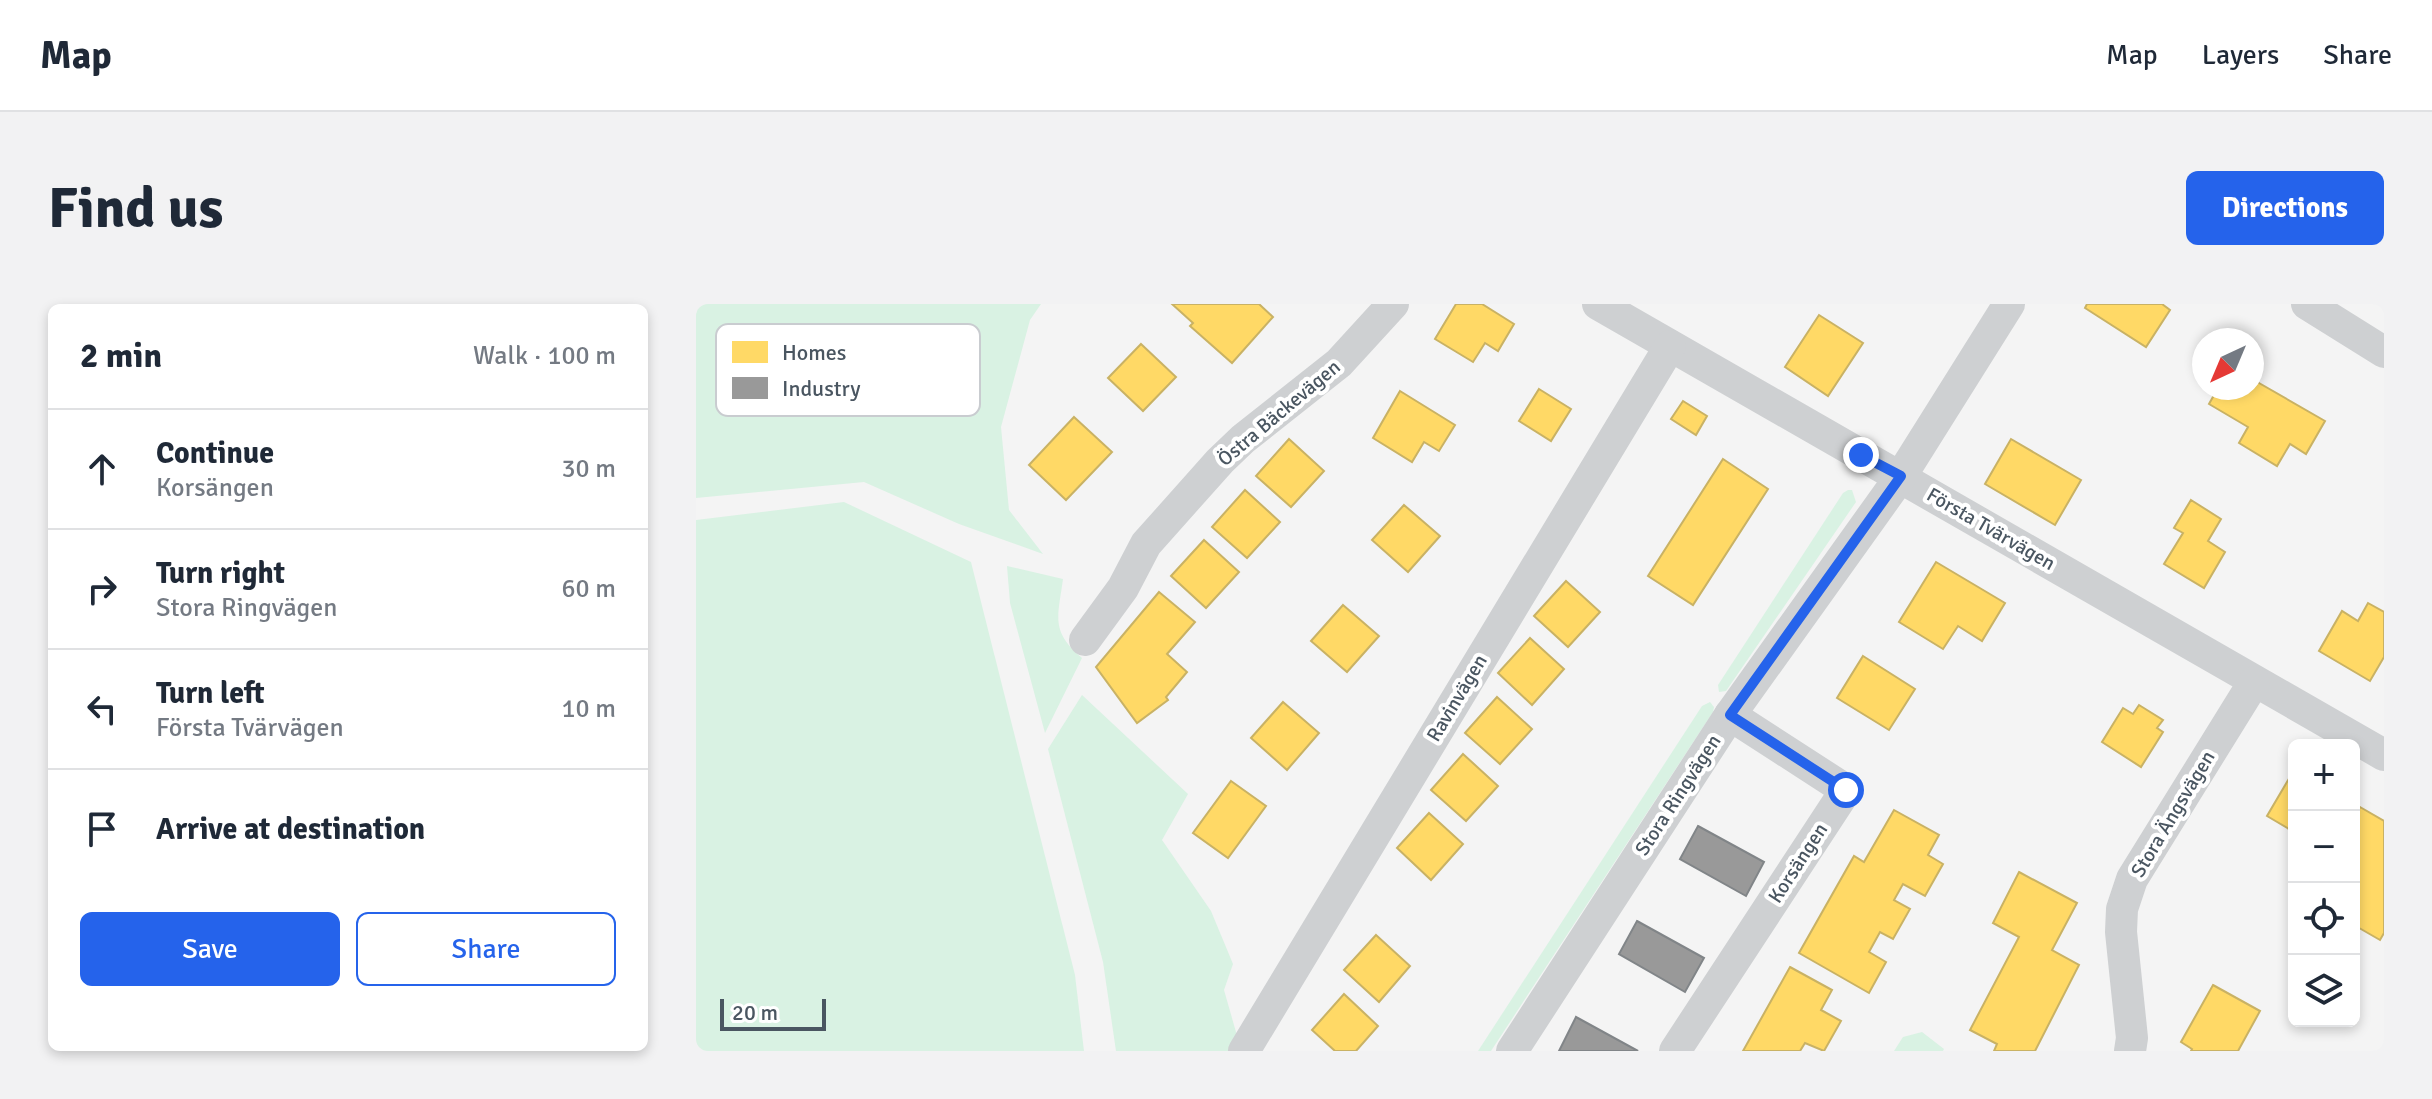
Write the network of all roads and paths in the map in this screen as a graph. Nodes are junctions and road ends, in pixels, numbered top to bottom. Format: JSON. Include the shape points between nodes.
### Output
{"nodes":[{"id":1,"x":1393,"y":304,"type":"edge"},
{"id":2,"x":1598,"y":304,"type":"edge"},
{"id":3,"x":2009,"y":304,"type":"edge"},
{"id":4,"x":2307,"y":304,"type":"edge"},
{"id":5,"x":1670,"y":346,"type":"junction"},
{"id":6,"x":2384,"y":352,"type":"edge"},
{"id":7,"x":1901,"y":476,"type":"junction"},
{"id":8,"x":1085,"y":640,"type":"dead end"},
{"id":9,"x":2254,"y":682,"type":"junction"},
{"id":10,"x":1730,"y":715,"type":"junction"},
{"id":11,"x":2384,"y":755,"type":"edge"},
{"id":12,"x":1244,"y":1051,"type":"edge"},
{"id":13,"x":1512,"y":1051,"type":"edge"},
{"id":14,"x":1675,"y":1051,"type":"edge"},
{"id":15,"x":2130,"y":1051,"type":"edge"}],
"edges":[{"from":1,"to":8,"type":"street","name":"Östra Bäckevägen","via":[[1339,363],[1220,461],[1146,544],[1123,588]]},
{"from":2,"to":5,"type":"street","name":"Första Tvärvägen"},
{"from":3,"to":7,"type":"street","name":"Stora Ringvägen"},
{"from":4,"to":6,"type":"street"},
{"from":5,"to":7,"type":"street","name":"Första Tvärvägen"},
{"from":5,"to":12,"type":"street","name":"Ravinvägen"},
{"from":7,"to":9,"type":"street","name":"Första Tvärvägen"},
{"from":7,"to":10,"type":"street","name":"Stora Ringvägen"},
{"from":9,"to":11,"type":"street","name":"Första Tvärvägen"},
{"from":9,"to":15,"type":"street","name":"Stora Ängsvägen","via":[[2132,879],[2121,932]]},
{"from":10,"to":13,"type":"street","name":"Stora Ringvägen"},
{"from":10,"to":14,"type":"street","name":"Korsängen","via":[[1846,790]]}]}
